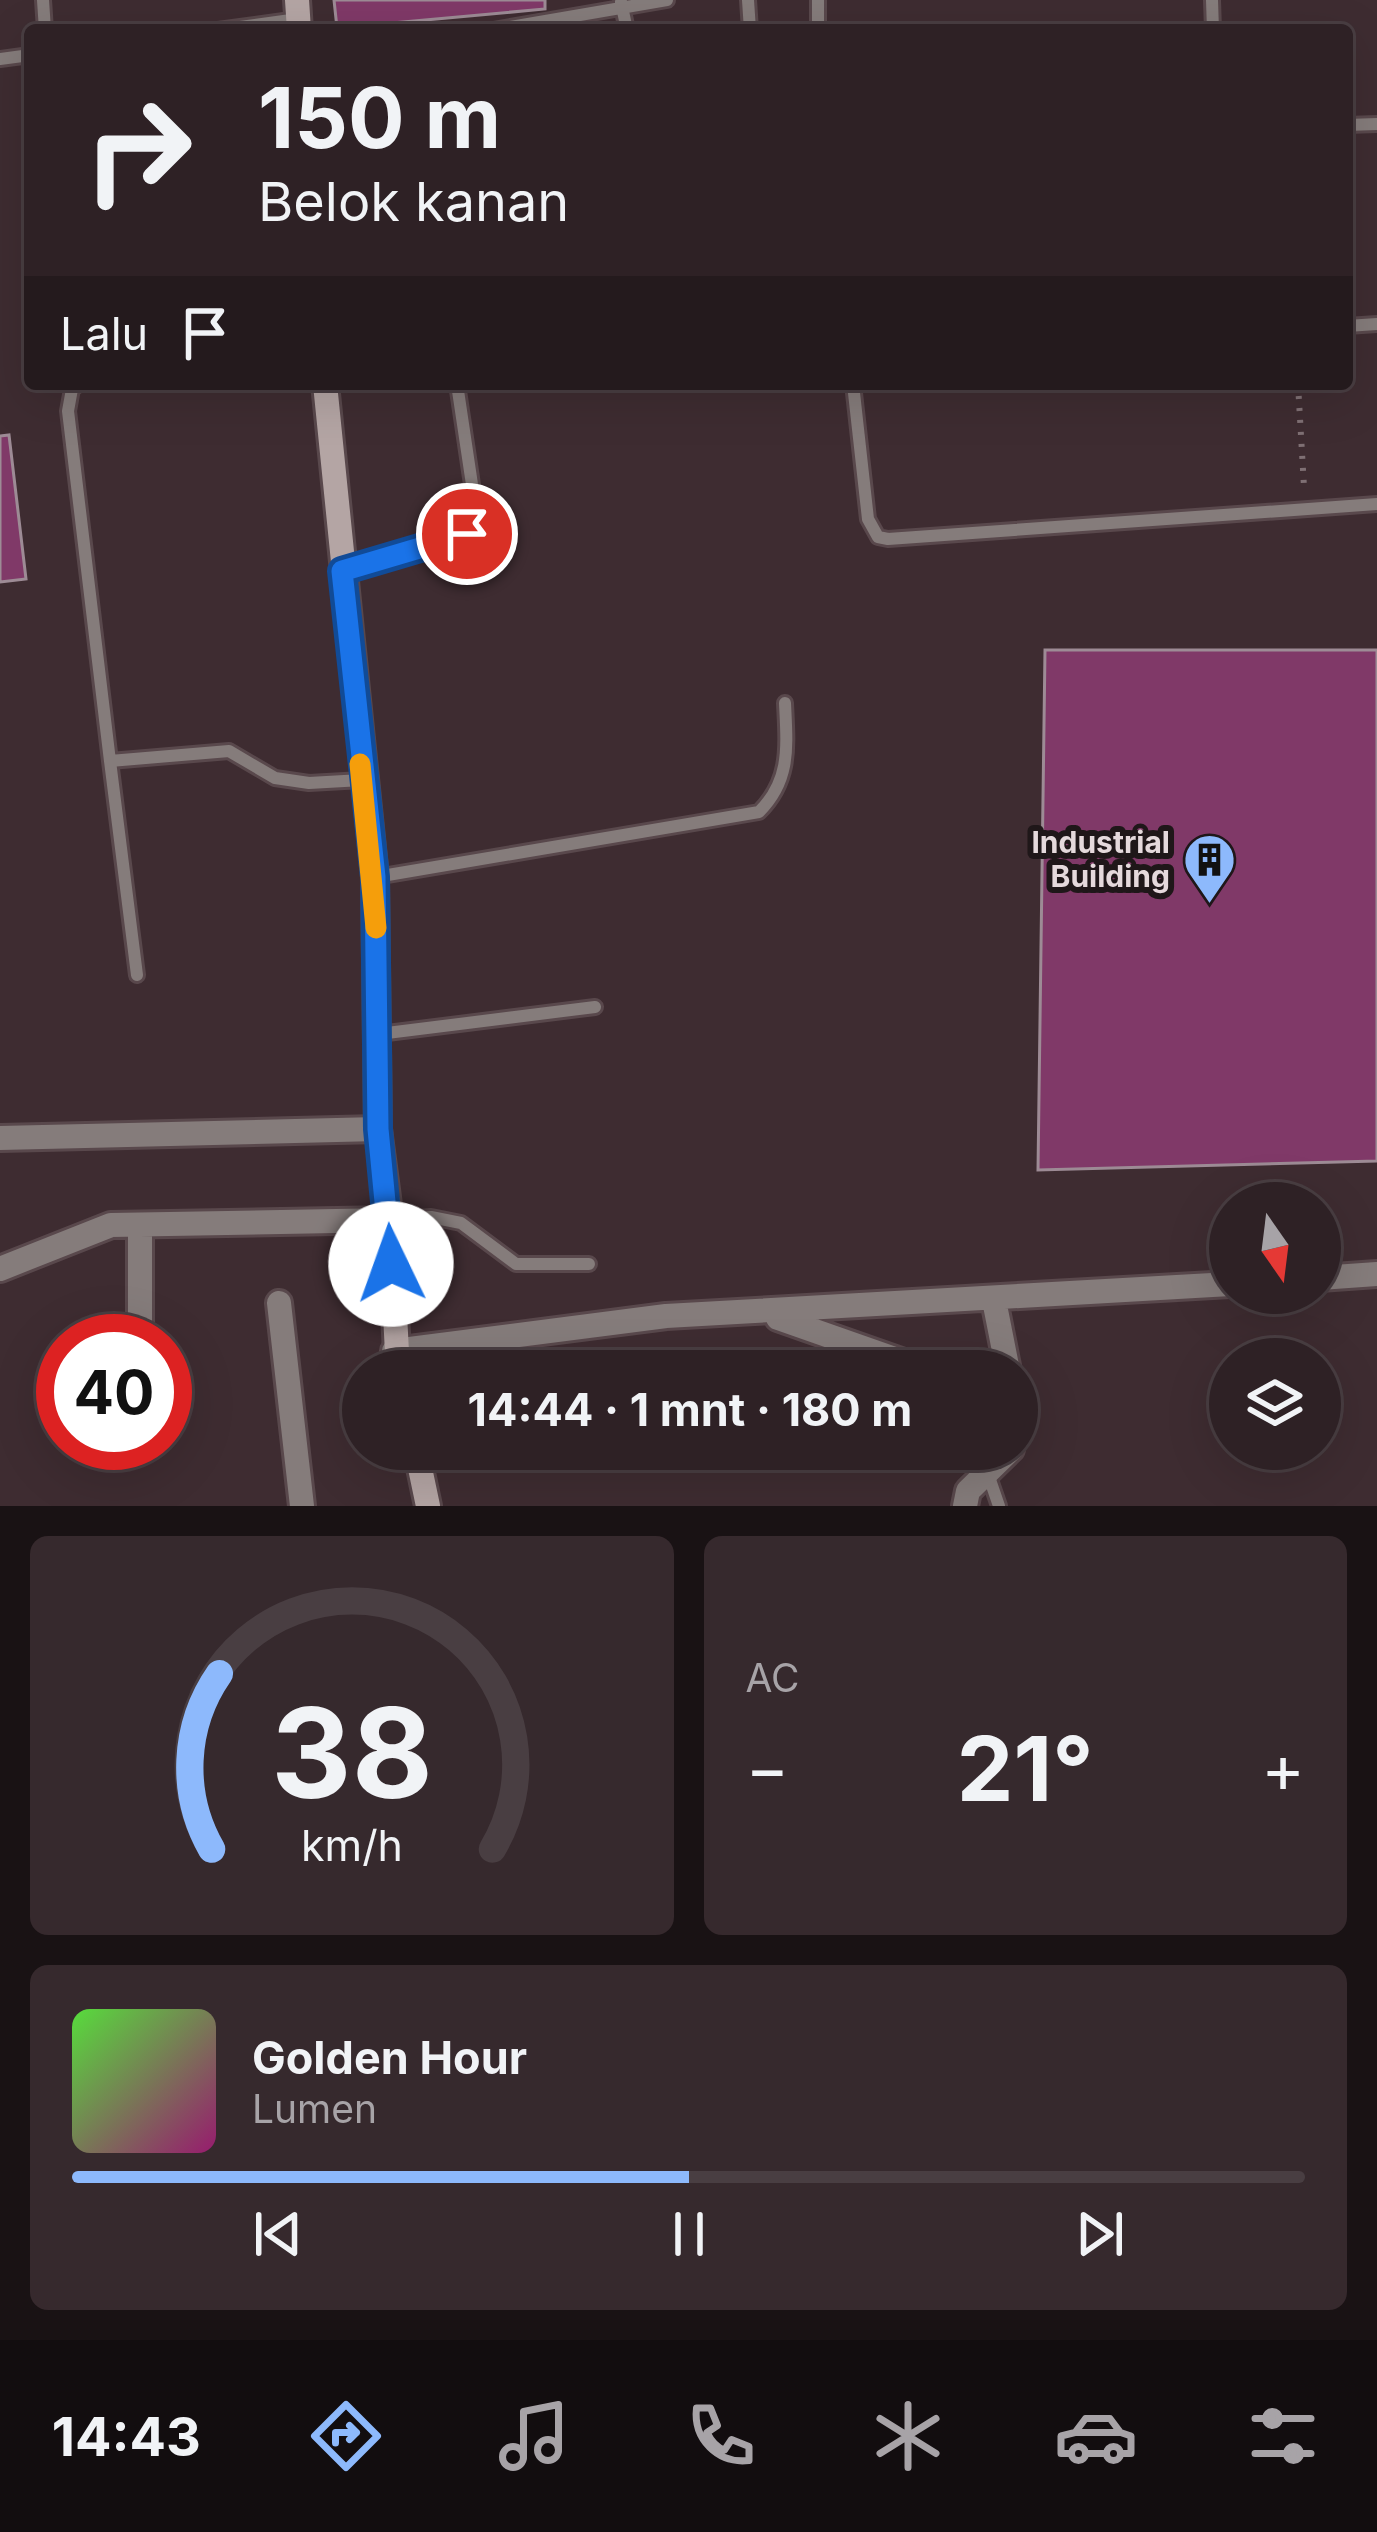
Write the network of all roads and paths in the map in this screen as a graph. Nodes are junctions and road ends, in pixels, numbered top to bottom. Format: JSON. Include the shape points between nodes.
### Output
{"nodes":[{"id":1,"x":667,"y":0,"type":"edge"},
{"id":2,"x":621,"y":3,"type":"edge"},
{"id":3,"x":298,"y":16,"type":"edge"},
{"id":4,"x":252,"y":24,"type":"edge"},
{"id":5,"x":521,"y":24,"type":"edge"},
{"id":6,"x":72,"y":390,"type":"edge"},
{"id":7,"x":326,"y":390,"type":"edge"},
{"id":8,"x":458,"y":390,"type":"edge"},
{"id":9,"x":854,"y":390,"type":"edge"},
{"id":10,"x":1298,"y":390,"type":"edge"},
{"id":11,"x":1377,"y":504,"type":"edge"},
{"id":12,"x":1305,"y":509,"type":"junction"},
{"id":13,"x":342,"y":571,"type":"junction"},
{"id":14,"x":785,"y":703,"type":"dead end"},
{"id":15,"x":110,"y":761,"type":"junction"},
{"id":16,"x":362,"y":780,"type":"junction"},
{"id":17,"x":375,"y":877,"type":"junction"},
{"id":18,"x":137,"y":975,"type":"dead end"},
{"id":19,"x":595,"y":1007,"type":"dead end"},
{"id":20,"x":380,"y":1034,"type":"junction"},
{"id":21,"x":378,"y":1129,"type":"junction"},
{"id":22,"x":0,"y":1138,"type":"edge"},
{"id":23,"x":390,"y":1220,"type":"junction"},
{"id":24,"x":140,"y":1227,"type":"junction"},
{"id":25,"x":590,"y":1264,"type":"dead end"},
{"id":26,"x":0,"y":1269,"type":"edge"},
{"id":27,"x":1377,"y":1274,"type":"edge"},
{"id":28,"x":1341,"y":1277,"type":"edge"},
{"id":29,"x":1209,"y":1285,"type":"edge"},
{"id":30,"x":994,"y":1300,"type":"junction"},
{"id":31,"x":279,"y":1304,"type":"dead end"},
{"id":32,"x":760,"y":1312,"type":"junction"},
{"id":33,"x":140,"y":1314,"type":"edge"},
{"id":34,"x":396,"y":1350,"type":"edge"},
{"id":35,"x":462,"y":1350,"type":"edge"},
{"id":36,"x":869,"y":1350,"type":"edge"},
{"id":37,"x":1003,"y":1350,"type":"edge"},
{"id":38,"x":420,"y":1470,"type":"edge"},
{"id":39,"x":992,"y":1470,"type":"edge"},
{"id":40,"x":988,"y":1474,"type":"junction"},
{"id":41,"x":302,"y":1506,"type":"edge"},
{"id":42,"x":428,"y":1506,"type":"edge"},
{"id":43,"x":965,"y":1506,"type":"edge"},
{"id":44,"x":999,"y":1506,"type":"edge"}],
"edges":[{"from":1,"to":2,"type":"lane"},
{"from":2,"to":5,"type":"lane"},
{"from":3,"to":4,"type":"lane"},
{"from":6,"to":15,"type":"lane"},
{"from":7,"to":13,"type":"street"},
{"from":8,"to":13,"type":"lane","via":[[477,518],[467,534]]},
{"from":9,"to":12,"type":"lane","via":[[868,519],[878,537]]},
{"from":10,"to":12,"type":"path"},
{"from":11,"to":12,"type":"lane"},
{"from":13,"to":16,"type":"street"},
{"from":14,"to":17,"type":"lane","via":[[787,763],[778,793],[759,812]]},
{"from":15,"to":16,"type":"lane","via":[[229,751],[275,778]]},
{"from":15,"to":18,"type":"lane"},
{"from":16,"to":17,"type":"street"},
{"from":17,"to":20,"type":"street"},
{"from":19,"to":20,"type":"lane"},
{"from":20,"to":21,"type":"street"},
{"from":21,"to":22,"type":"street"},
{"from":21,"to":23,"type":"street"},
{"from":23,"to":24,"type":"street"},
{"from":23,"to":25,"type":"lane","via":[[461,1223],[516,1264]]},
{"from":23,"to":34,"type":"street"},
{"from":24,"to":26,"type":"street","via":[[111,1225]]},
{"from":24,"to":33,"type":"street"},
{"from":27,"to":28,"type":"street"},
{"from":29,"to":30,"type":"street"},
{"from":30,"to":32,"type":"street"},
{"from":30,"to":37,"type":"street"},
{"from":31,"to":41,"type":"street"},
{"from":32,"to":35,"type":"street","via":[[666,1316]]},
{"from":32,"to":36,"type":"street"},
{"from":38,"to":42,"type":"street"},
{"from":39,"to":40,"type":"street"},
{"from":40,"to":43,"type":"street","via":[[968,1491]]},
{"from":40,"to":44,"type":"lane"}]}
